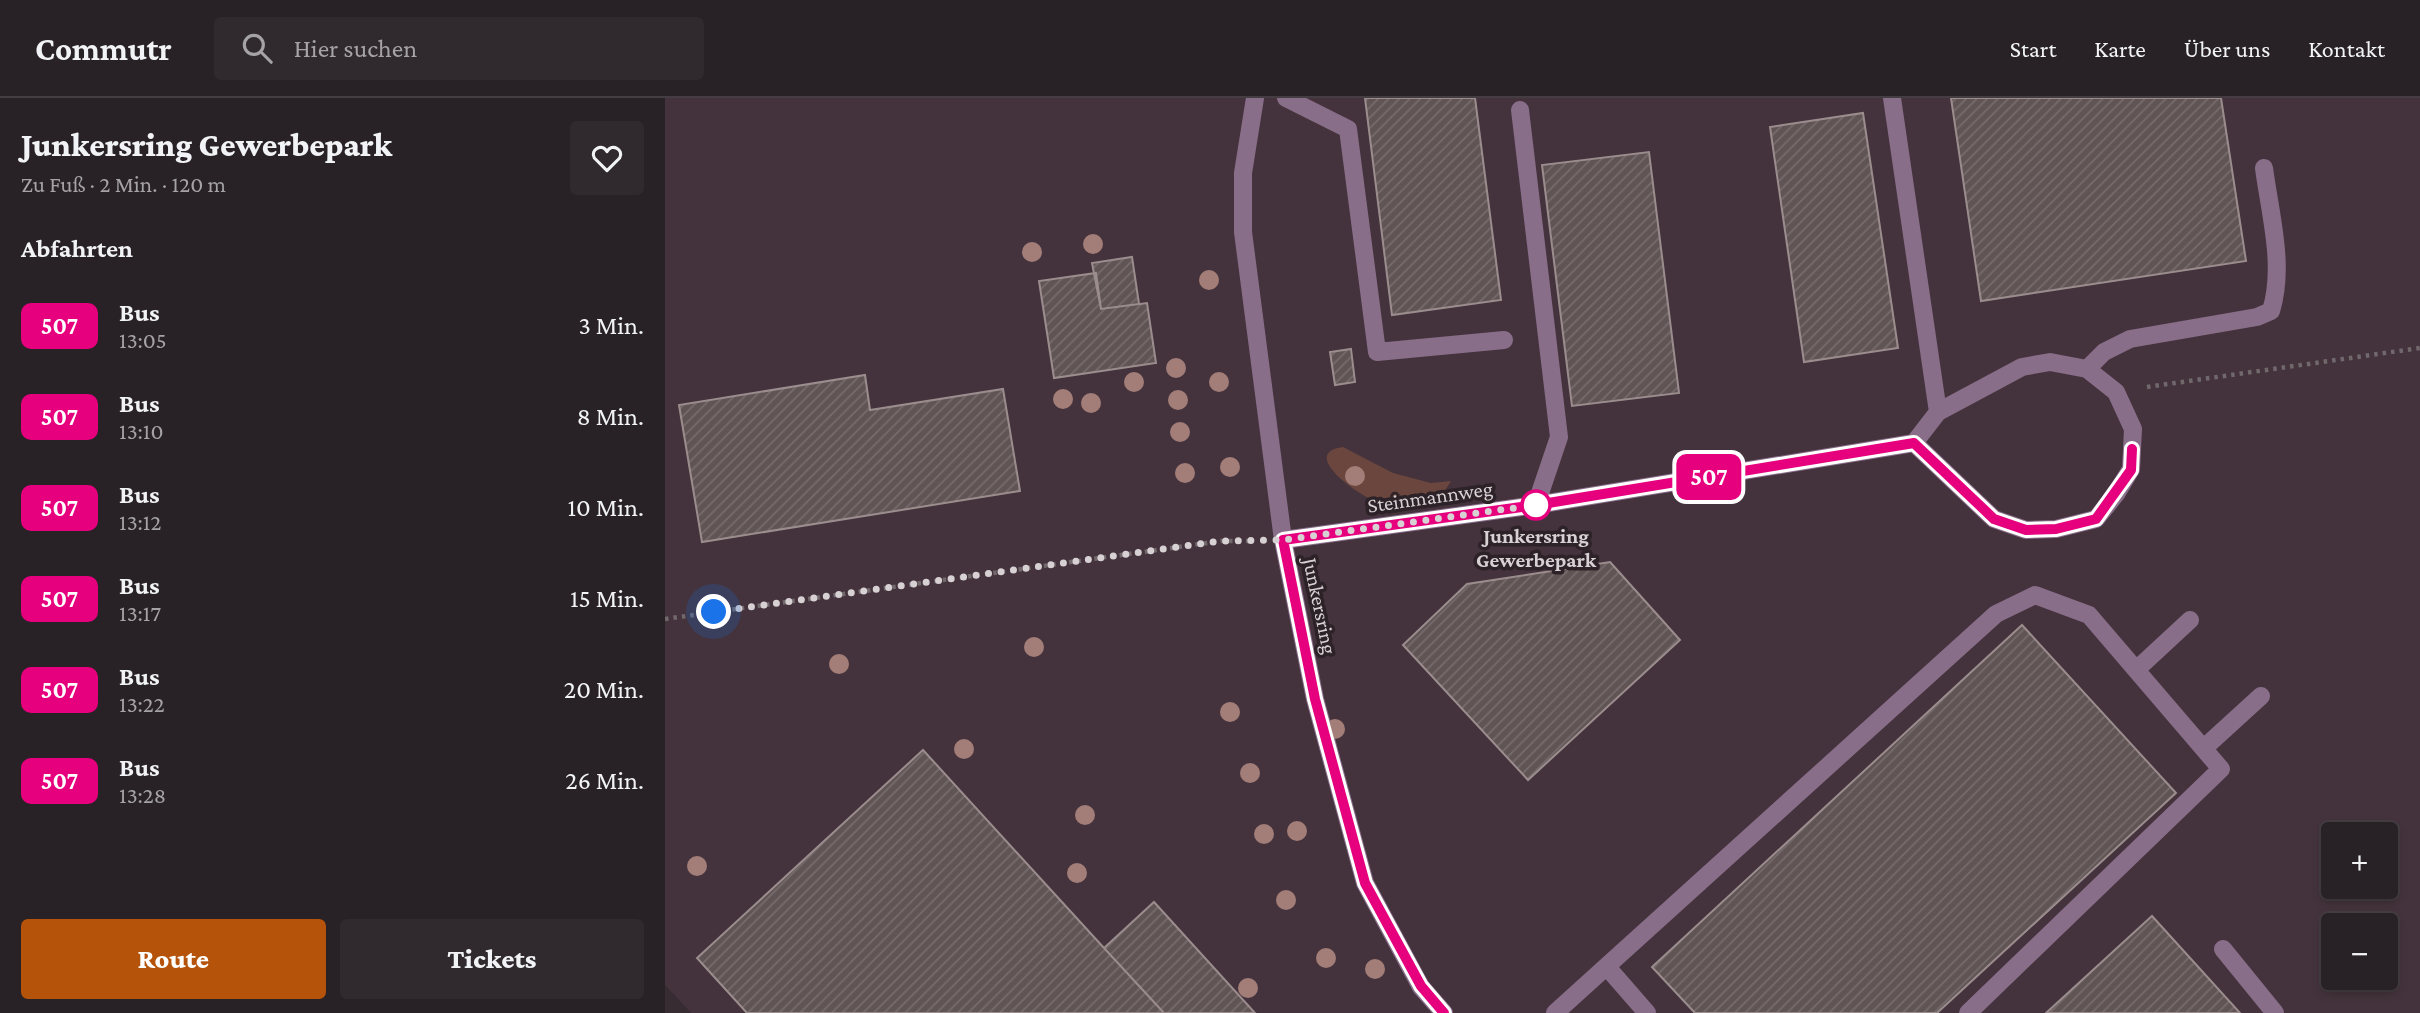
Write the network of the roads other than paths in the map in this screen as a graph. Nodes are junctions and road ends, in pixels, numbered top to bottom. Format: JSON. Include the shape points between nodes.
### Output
{"nodes":[{"id":1,"x":1255,"y":98,"type":"edge"},
{"id":2,"x":1286,"y":98,"type":"edge"},
{"id":3,"x":1892,"y":98,"type":"edge"},
{"id":4,"x":1520,"y":110,"type":"dead end"},
{"id":5,"x":2264,"y":168,"type":"dead end"},
{"id":6,"x":1504,"y":340,"type":"dead end"},
{"id":7,"x":2087,"y":369,"type":"junction"},
{"id":8,"x":1938,"y":412,"type":"junction"},
{"id":9,"x":1914,"y":443,"type":"junction"},
{"id":10,"x":1536,"y":505,"type":"junction"},
{"id":11,"x":1283,"y":540,"type":"junction"},
{"id":12,"x":2190,"y":620,"type":"dead end"},
{"id":13,"x":2136,"y":670,"type":"junction"},
{"id":14,"x":2262,"y":696,"type":"dead end"},
{"id":15,"x":2204,"y":748,"type":"junction"},
{"id":16,"x":2223,"y":949,"type":"dead end"},
{"id":17,"x":1607,"y":967,"type":"junction"},
{"id":18,"x":1444,"y":1013,"type":"edge"},
{"id":19,"x":1555,"y":1013,"type":"edge"},
{"id":20,"x":1647,"y":1013,"type":"edge"},
{"id":21,"x":1968,"y":1013,"type":"edge"},
{"id":22,"x":2275,"y":1013,"type":"edge"}],
"edges":[{"from":1,"to":11,"type":"street","name":"Junkersring","via":[[1243,173],[1243,232]]},
{"from":2,"to":6,"type":"street","via":[[1348,129],[1377,352]]},
{"from":3,"to":8,"type":"street"},
{"from":4,"to":10,"type":"street","via":[[1559,437]]},
{"from":5,"to":7,"type":"street","via":[[2278,270],[2271,311],[2130,339],[2104,352]]},
{"from":7,"to":8,"type":"street","via":[[2050,362],[2022,367]]},
{"from":7,"to":9,"type":"street","via":[[2116,392],[2133,429],[2131,470],[2096,519],[2056,529],[2026,530],[1994,519]]},
{"from":8,"to":9,"type":"street"},
{"from":9,"to":10,"type":"street","name":"Steinmannweg"},
{"from":10,"to":11,"type":"street","name":"Steinmannweg"},
{"from":11,"to":18,"type":"street","name":"Junkersring","via":[[1315,699],[1365,883],[1421,986]]},
{"from":12,"to":13,"type":"street"},
{"from":13,"to":15,"type":"street"},
{"from":13,"to":17,"type":"street","via":[[2089,615],[2035,595],[1996,614]]},
{"from":14,"to":15,"type":"street"},
{"from":15,"to":21,"type":"street","via":[[2221,769]]},
{"from":16,"to":22,"type":"street"},
{"from":17,"to":19,"type":"street"},
{"from":17,"to":20,"type":"street"}]}
